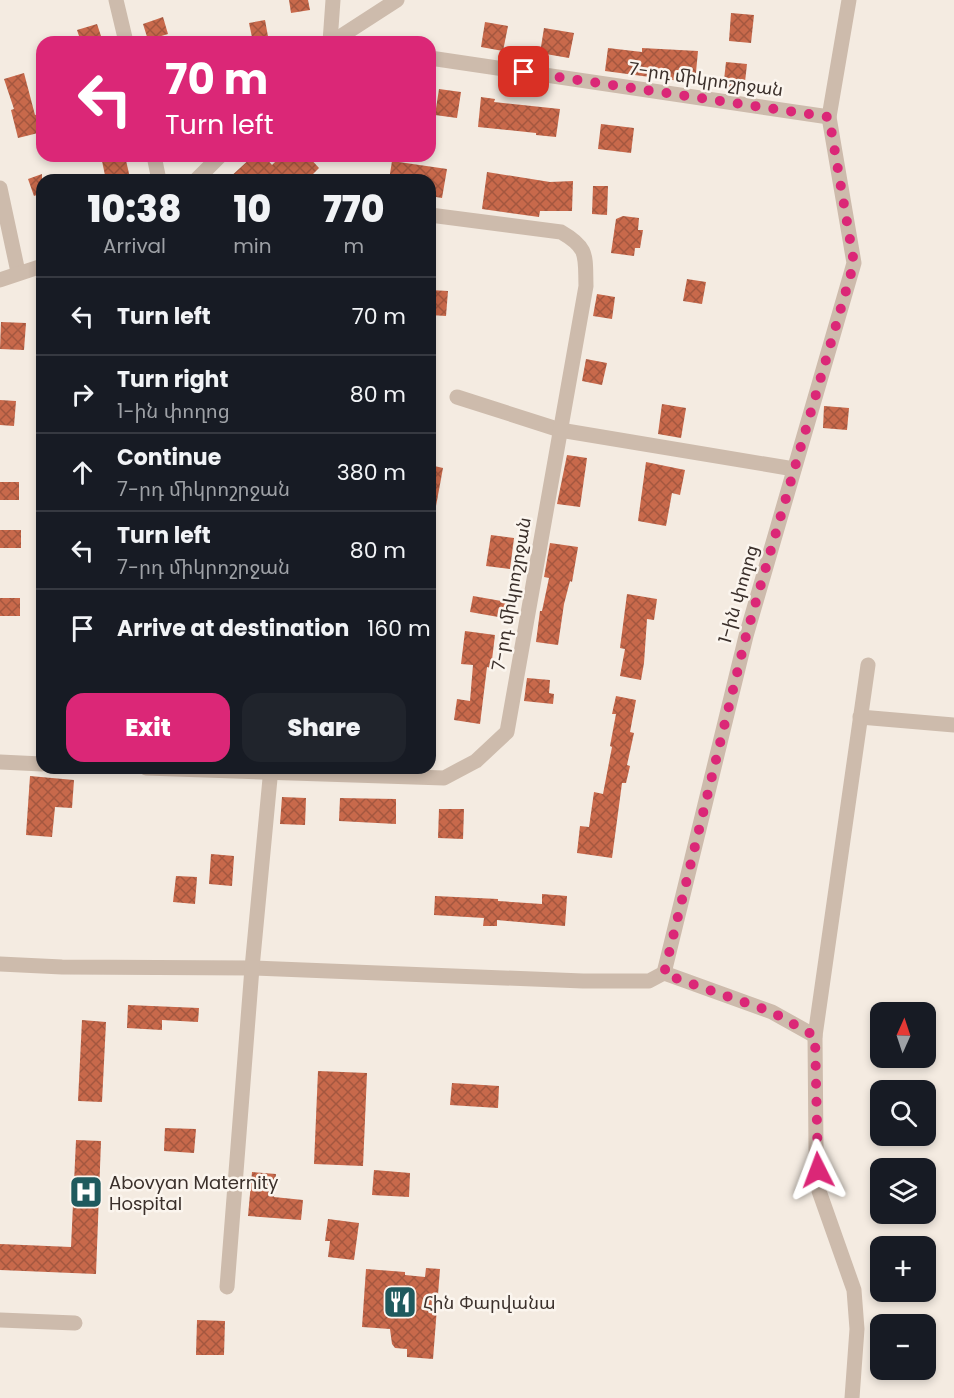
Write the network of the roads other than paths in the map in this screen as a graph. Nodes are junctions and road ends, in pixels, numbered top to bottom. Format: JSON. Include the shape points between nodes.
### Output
{"nodes":[{"id":1,"x":116,"y":0,"type":"edge"},
{"id":2,"x":333,"y":0,"type":"edge"},
{"id":3,"x":397,"y":0,"type":"edge"},
{"id":4,"x":849,"y":0,"type":"edge"},
{"id":5,"x":125,"y":36,"type":"edge"},
{"id":6,"x":331,"y":36,"type":"edge"},
{"id":7,"x":340,"y":36,"type":"edge"},
{"id":8,"x":436,"y":59,"type":"edge"},
{"id":9,"x":829,"y":117,"type":"junction"},
{"id":10,"x":214,"y":162,"type":"edge"},
{"id":11,"x":202,"y":174,"type":"edge"},
{"id":12,"x":0,"y":188,"type":"edge"},
{"id":13,"x":436,"y":216,"type":"edge"},
{"id":14,"x":36,"y":268,"type":"edge"},
{"id":15,"x":18,"y":272,"type":"junction"},
{"id":16,"x":0,"y":280,"type":"edge"},
{"id":17,"x":457,"y":397,"type":"dead end"},
{"id":18,"x":560,"y":430,"type":"junction"},
{"id":19,"x":794,"y":469,"type":"junction"},
{"id":20,"x":867,"y":665,"type":"dead end"},
{"id":21,"x":860,"y":717,"type":"junction"},
{"id":22,"x":954,"y":725,"type":"edge"},
{"id":23,"x":0,"y":762,"type":"edge"},
{"id":24,"x":36,"y":764,"type":"edge"},
{"id":25,"x":271,"y":774,"type":"edge"},
{"id":26,"x":345,"y":774,"type":"edge"},
{"id":27,"x":0,"y":964,"type":"edge"},
{"id":28,"x":252,"y":968,"type":"junction"},
{"id":29,"x":664,"y":974,"type":"junction"},
{"id":30,"x":815,"y":1036,"type":"junction"},
{"id":31,"x":227,"y":1287,"type":"dead end"},
{"id":32,"x":0,"y":1320,"type":"edge"},
{"id":33,"x":75,"y":1323,"type":"dead end"},
{"id":34,"x":852,"y":1398,"type":"edge"}],
"edges":[{"from":1,"to":5,"type":"street"},
{"from":2,"to":6,"type":"street"},
{"from":3,"to":7,"type":"street"},
{"from":4,"to":9,"type":"street"},
{"from":8,"to":9,"type":"street","name":"7-րդ միկրոշրջան"},
{"from":9,"to":19,"type":"street","name":"1-ին փողոց","via":[[854,263]]},
{"from":10,"to":11,"type":"street"},
{"from":12,"to":15,"type":"street"},
{"from":13,"to":18,"type":"street","name":"7-րդ միկրոշրջան","via":[[561,232],[577,241],[585,256],[586,286]]},
{"from":14,"to":15,"type":"street"},
{"from":15,"to":16,"type":"street"},
{"from":17,"to":18,"type":"street"},
{"from":18,"to":19,"type":"street"},
{"from":18,"to":26,"type":"street","name":"7-րդ միկրոշրջան","via":[[507,732],[476,761],[444,778]]},
{"from":19,"to":29,"type":"street","name":"1-ին փողոց","via":[[746,636]]},
{"from":20,"to":21,"type":"street"},
{"from":21,"to":22,"type":"street"},
{"from":21,"to":30,"type":"street"},
{"from":23,"to":24,"type":"street"},
{"from":25,"to":28,"type":"street"},
{"from":27,"to":28,"type":"street"},
{"from":28,"to":29,"type":"street","via":[[583,981],[649,981]]},
{"from":28,"to":31,"type":"street"},
{"from":29,"to":30,"type":"street","via":[[772,1012]]},
{"from":30,"to":34,"type":"street","via":[[819,1191],[854,1290],[857,1329]]},
{"from":32,"to":33,"type":"street"}]}
